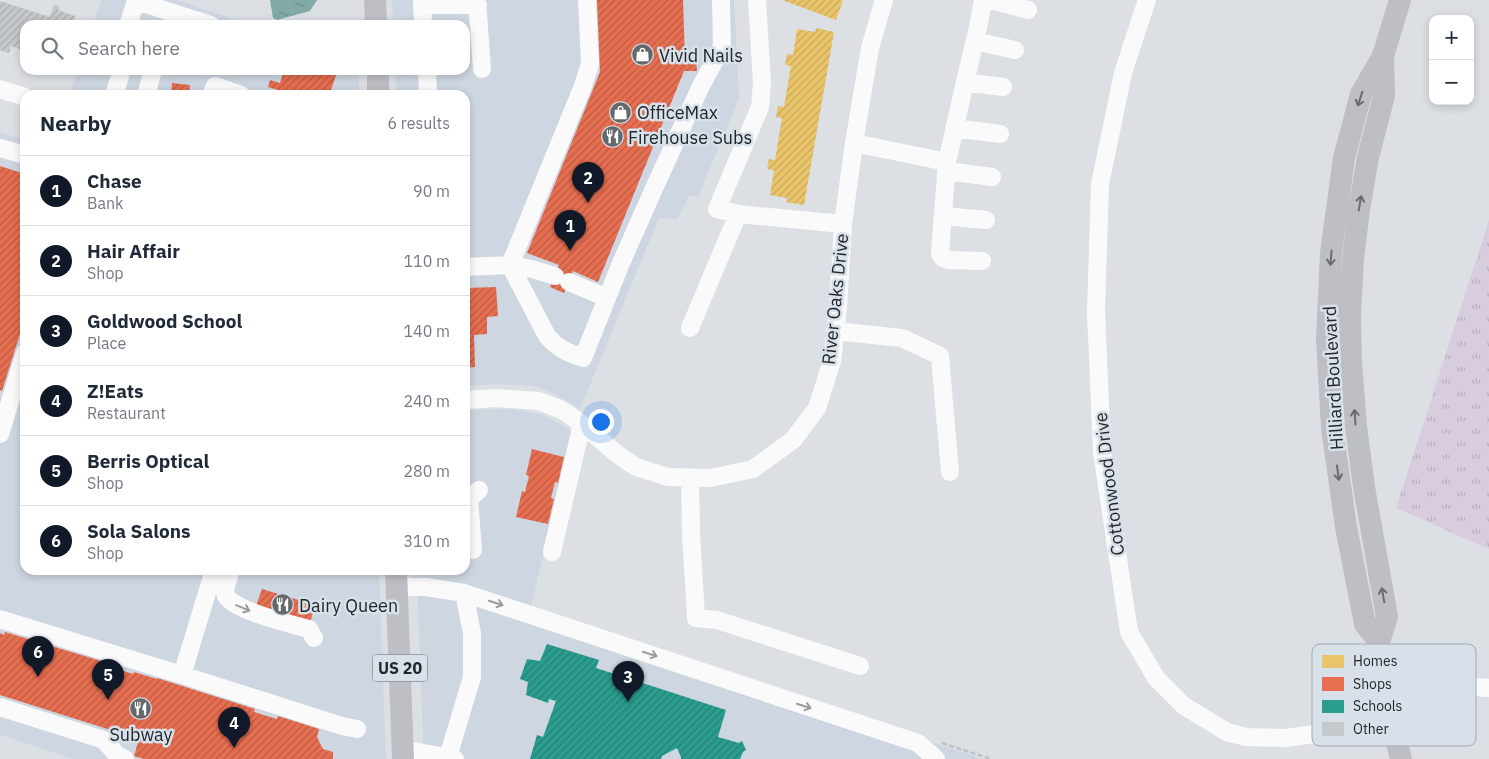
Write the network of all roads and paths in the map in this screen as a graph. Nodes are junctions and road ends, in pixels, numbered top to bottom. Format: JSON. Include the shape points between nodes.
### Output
{"nodes":[{"id":1,"x":375,"y":0,"type":"edge"},
{"id":2,"x":587,"y":0,"type":"edge"},
{"id":3,"x":721,"y":0,"type":"edge"},
{"id":4,"x":756,"y":0,"type":"edge"},
{"id":5,"x":884,"y":0,"type":"edge"},
{"id":6,"x":983,"y":0,"type":"edge"},
{"id":7,"x":991,"y":0,"type":"edge"},
{"id":8,"x":1146,"y":0,"type":"edge"},
{"id":9,"x":1400,"y":0,"type":"edge"},
{"id":10,"x":477,"y":2,"type":"edge"},
{"id":11,"x":422,"y":3,"type":"edge"},
{"id":12,"x":1028,"y":10,"type":"dead end"},
{"id":13,"x":130,"y":20,"type":"edge"},
{"id":14,"x":195,"y":20,"type":"edge"},
{"id":15,"x":376,"y":20,"type":"edge"},
{"id":16,"x":423,"y":20,"type":"edge"},
{"id":17,"x":472,"y":28,"type":"edge"},
{"id":18,"x":975,"y":41,"type":"junction"},
{"id":19,"x":1015,"y":50,"type":"dead end"},
{"id":20,"x":482,"y":68,"type":"dead end"},
{"id":21,"x":120,"y":75,"type":"edge"},
{"id":22,"x":152,"y":75,"type":"edge"},
{"id":23,"x":376,"y":75,"type":"edge"},
{"id":24,"x":427,"y":75,"type":"edge"},
{"id":25,"x":964,"y":82,"type":"junction"},
{"id":26,"x":1003,"y":88,"type":"dead end"},
{"id":27,"x":0,"y":89,"type":"edge"},
{"id":28,"x":116,"y":90,"type":"edge"},
{"id":29,"x":147,"y":90,"type":"edge"},
{"id":30,"x":377,"y":90,"type":"edge"},
{"id":31,"x":428,"y":90,"type":"edge"},
{"id":32,"x":20,"y":95,"type":"edge"},
{"id":33,"x":954,"y":128,"type":"junction"},
{"id":34,"x":1000,"y":134,"type":"dead end"},
{"id":35,"x":854,"y":143,"type":"junction"},
{"id":36,"x":0,"y":148,"type":"edge"},
{"id":37,"x":20,"y":154,"type":"edge"},
{"id":38,"x":947,"y":166,"type":"junction"},
{"id":39,"x":992,"y":177,"type":"dead end"},
{"id":40,"x":738,"y":214,"type":"junction"},
{"id":41,"x":943,"y":216,"type":"junction"},
{"id":42,"x":986,"y":220,"type":"dead end"},
{"id":43,"x":843,"y":224,"type":"junction"},
{"id":44,"x":982,"y":261,"type":"dead end"},
{"id":45,"x":510,"y":265,"type":"junction"},
{"id":46,"x":470,"y":267,"type":"edge"},
{"id":47,"x":607,"y":298,"type":"junction"},
{"id":48,"x":690,"y":328,"type":"dead end"},
{"id":49,"x":836,"y":331,"type":"junction"},
{"id":50,"x":20,"y":369,"type":"edge"},
{"id":51,"x":470,"y":400,"type":"edge"},
{"id":52,"x":582,"y":424,"type":"junction"},
{"id":53,"x":0,"y":434,"type":"edge"},
{"id":54,"x":950,"y":472,"type":"dead end"},
{"id":55,"x":690,"y":478,"type":"junction"},
{"id":56,"x":479,"y":490,"type":"dead end"},
{"id":57,"x":470,"y":498,"type":"edge"},
{"id":58,"x":470,"y":512,"type":"edge"},
{"id":59,"x":473,"y":550,"type":"dead end"},
{"id":60,"x":552,"y":552,"type":"dead end"},
{"id":61,"x":212,"y":575,"type":"edge"},
{"id":62,"x":230,"y":575,"type":"edge"},
{"id":63,"x":396,"y":578,"type":"edge"},
{"id":64,"x":464,"y":593,"type":"junction"},
{"id":65,"x":0,"y":619,"type":"edge"},
{"id":66,"x":314,"y":638,"type":"dead end"},
{"id":67,"x":1379,"y":644,"type":"edge"},
{"id":68,"x":860,"y":666,"type":"dead end"},
{"id":69,"x":182,"y":675,"type":"junction"},
{"id":70,"x":1476,"y":687,"type":"edge"},
{"id":71,"x":1489,"y":688,"type":"edge"},
{"id":72,"x":0,"y":706,"type":"edge"},
{"id":73,"x":357,"y":728,"type":"dead end"},
{"id":74,"x":1312,"y":734,"type":"edge"},
{"id":75,"x":1399,"y":746,"type":"edge"},
{"id":76,"x":938,"y":751,"type":"edge"},
{"id":77,"x":403,"y":754,"type":"edge"},
{"id":78,"x":451,"y":758,"type":"edge"},
{"id":79,"x":125,"y":759,"type":"edge"},
{"id":80,"x":991,"y":759,"type":"edge"},
{"id":81,"x":1402,"y":759,"type":"edge"}],
"edges":[{"from":1,"to":15,"type":"main road"},
{"from":2,"to":45,"type":"street","via":[[590,64]]},
{"from":3,"to":47,"type":"street","via":[[722,47],[701,86]]},
{"from":4,"to":40,"type":"street","via":[[762,84],[760,107],[717,209]]},
{"from":5,"to":35,"type":"street","name":"River Oaks Drive","via":[[870,48]]},
{"from":6,"to":18,"type":"street"},
{"from":7,"to":12,"type":"street"},
{"from":8,"to":74,"type":"street","name":"Cottonwood Drive","via":[[1123,73],[1100,184],[1096,312],[1102,452],[1129,632],[1161,684],[1184,706],[1227,732],[1246,737],[1285,738]]},
{"from":9,"to":67,"type":"main road","name":"Hilliard Boulevard","via":[[1383,56],[1361,94],[1344,158],[1331,253],[1327,338],[1332,428],[1346,527],[1365,624]]},
{"from":10,"to":11,"type":"street"},
{"from":10,"to":17,"type":"street"},
{"from":11,"to":16,"type":"street"},
{"from":13,"to":14,"type":"street","via":[[136,1]]},
{"from":17,"to":20,"type":"street"},
{"from":18,"to":19,"type":"street"},
{"from":18,"to":25,"type":"street"},
{"from":21,"to":28,"type":"street"},
{"from":22,"to":29,"type":"street"},
{"from":23,"to":30,"type":"main road"},
{"from":24,"to":31,"type":"street"},
{"from":25,"to":26,"type":"street"},
{"from":25,"to":33,"type":"street"},
{"from":27,"to":32,"type":"street"},
{"from":33,"to":34,"type":"street"},
{"from":33,"to":38,"type":"street"},
{"from":35,"to":38,"type":"street"},
{"from":35,"to":43,"type":"street","name":"River Oaks Drive"},
{"from":36,"to":37,"type":"street"},
{"from":38,"to":39,"type":"street"},
{"from":38,"to":41,"type":"street"},
{"from":40,"to":43,"type":"street"},
{"from":40,"to":48,"type":"street"},
{"from":41,"to":42,"type":"street"},
{"from":41,"to":44,"type":"street","via":[[940,253],[943,258]]},
{"from":43,"to":49,"type":"street","name":"River Oaks Drive"},
{"from":45,"to":46,"type":"street"},
{"from":45,"to":47,"type":"street","via":[[562,279]]},
{"from":45,"to":47,"type":"street","via":[[547,336],[561,349],[583,358]]},
{"from":49,"to":54,"type":"street","via":[[902,338],[940,356]]},
{"from":49,"to":55,"type":"street","name":"River Oaks Drive","via":[[832,360],[818,408],[793,440],[753,469],[710,478]]},
{"from":50,"to":53,"type":"street"},
{"from":51,"to":52,"type":"street","name":"River Oaks Drive","via":[[539,401],[562,410]]},
{"from":52,"to":55,"type":"street","name":"River Oaks Drive","via":[[636,467],[668,477]]},
{"from":52,"to":60,"type":"street"},
{"from":55,"to":68,"type":"street","via":[[696,618],[717,620]]},
{"from":56,"to":57,"type":"street"},
{"from":58,"to":59,"type":"street"},
{"from":61,"to":69,"type":"street"},
{"from":62,"to":66,"type":"street","one_way":true,"via":[[225,593],[232,603],[308,629]]},
{"from":63,"to":64,"type":"street"},
{"from":63,"to":77,"type":"main road","number":"US 20"},
{"from":64,"to":76,"type":"street","one_way":true},
{"from":64,"to":78,"type":"street","via":[[472,633],[472,677]]},
{"from":65,"to":69,"type":"street"},
{"from":69,"to":73,"type":"street"},
{"from":70,"to":71,"type":"street","name":"Cottonwood Drive"},
{"from":72,"to":79,"type":"street","via":[[104,740]]},
{"from":75,"to":81,"type":"main road","name":"Hilliard Boulevard"},
{"from":76,"to":80,"type":"path"},
{"from":77,"to":78,"type":"street"}]}
